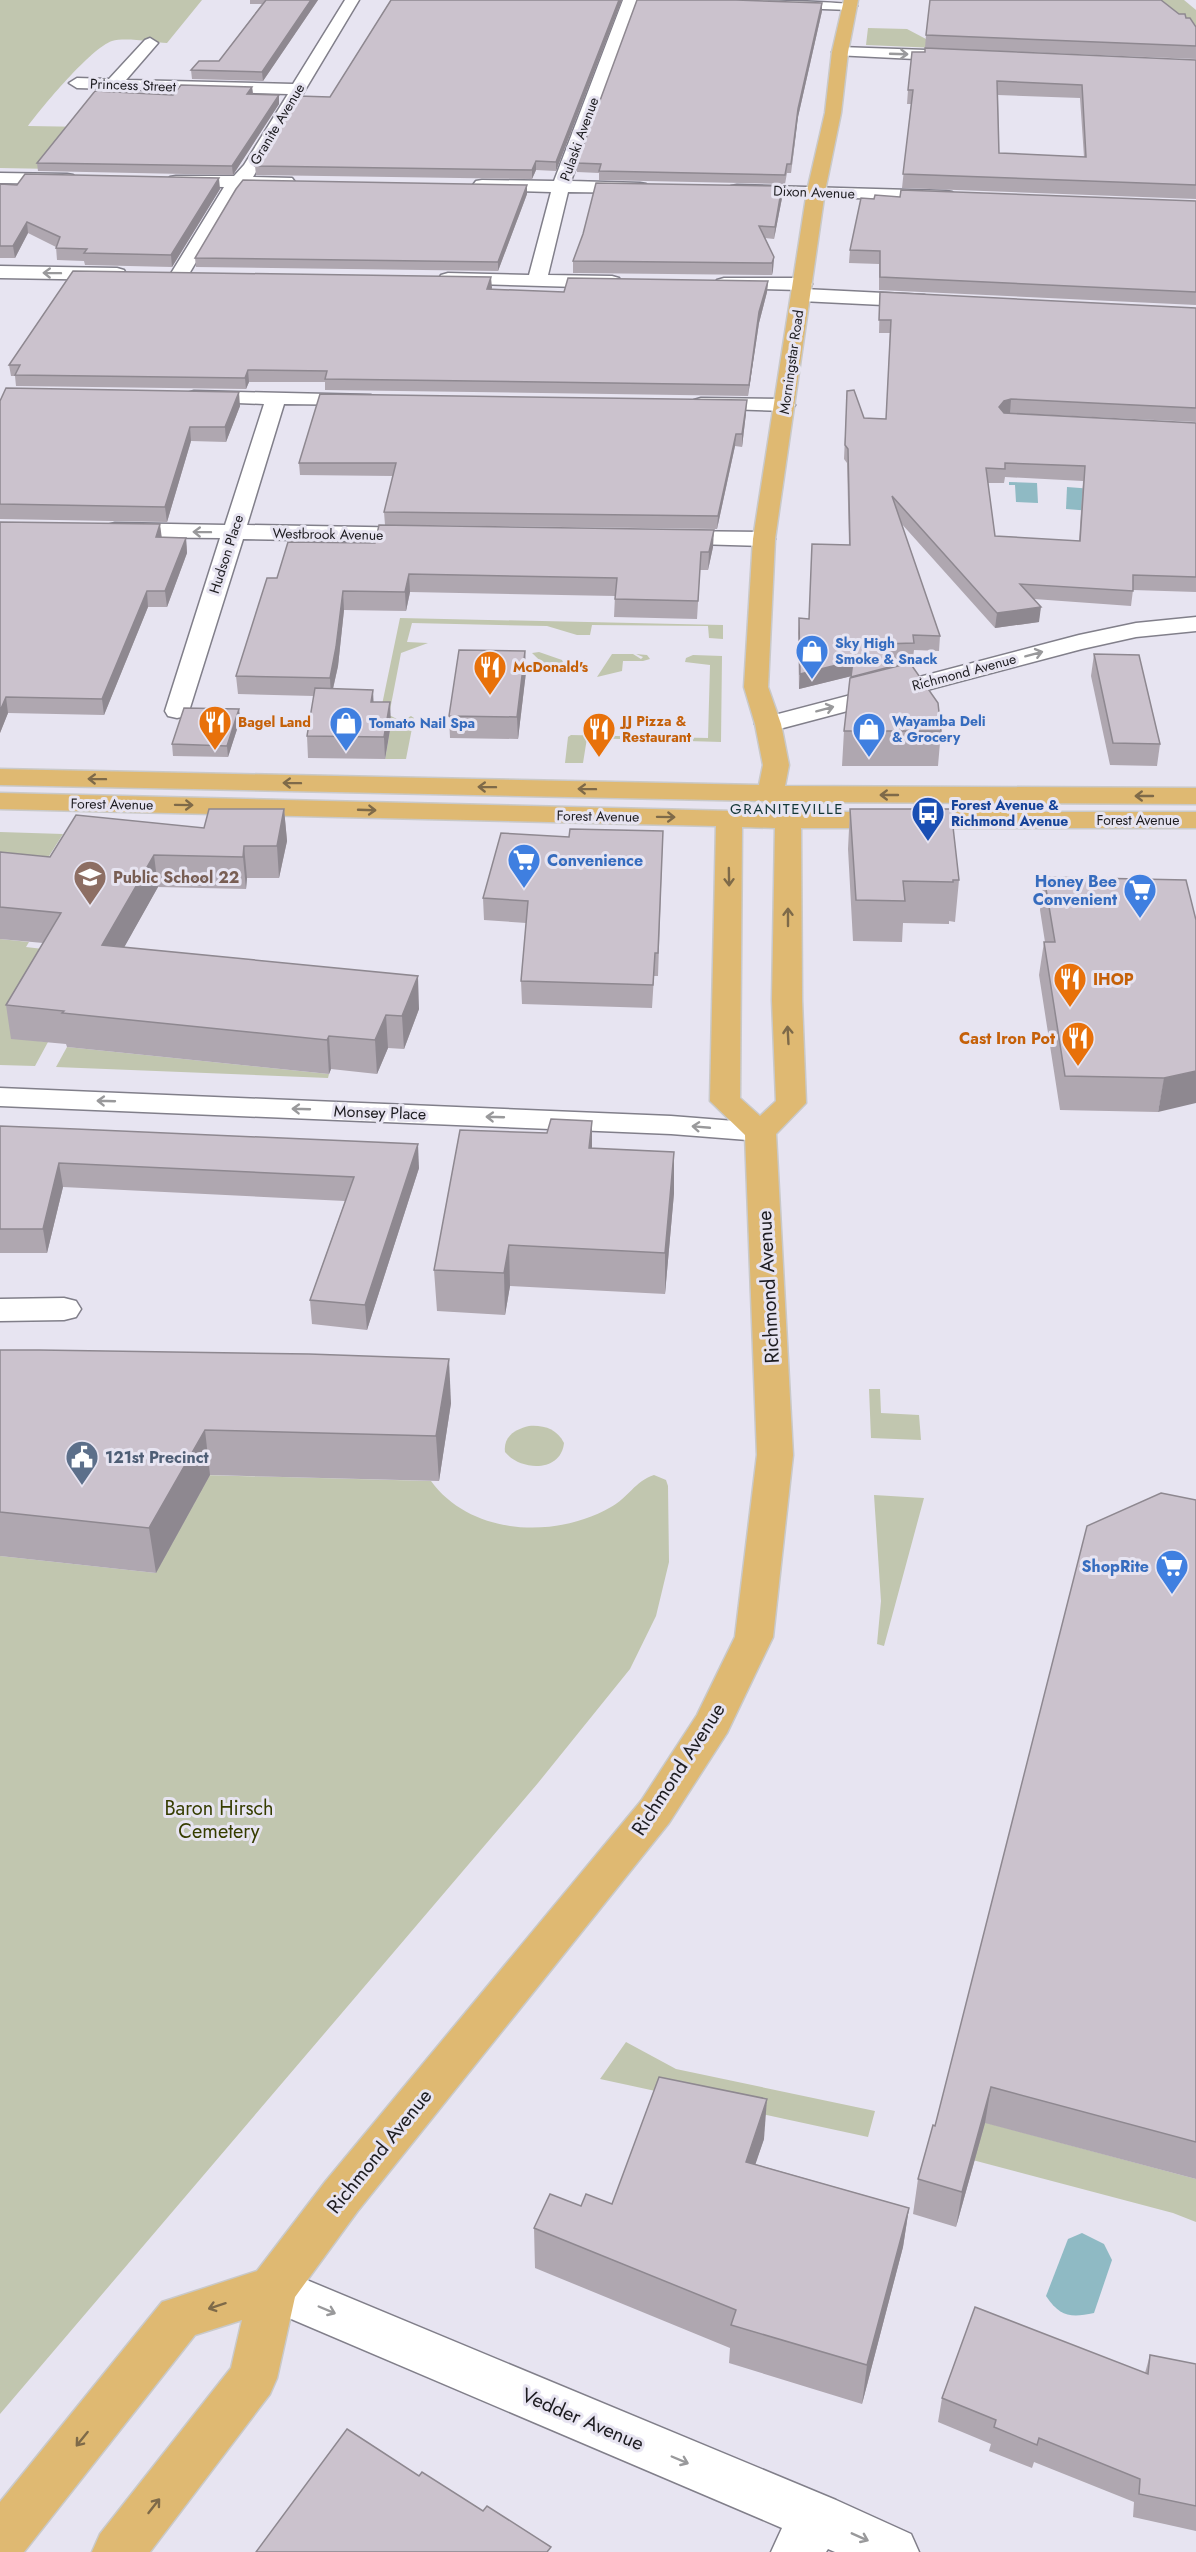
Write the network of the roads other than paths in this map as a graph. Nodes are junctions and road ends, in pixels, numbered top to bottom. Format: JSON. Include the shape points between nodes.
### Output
{"nodes":[{"id":1,"x":352,"y":0,"type":"edge"},
{"id":2,"x":630,"y":0,"type":"edge"},
{"id":3,"x":688,"y":0,"type":"edge"},
{"id":4,"x":851,"y":3,"type":"edge"},
{"id":5,"x":150,"y":43,"type":"dead end"},
{"id":6,"x":840,"y":52,"type":"junction"},
{"id":7,"x":969,"y":56,"type":"edge"},
{"id":8,"x":77,"y":83,"type":"dead end"},
{"id":9,"x":112,"y":84,"type":"junction"},
{"id":10,"x":298,"y":89,"type":"junction"},
{"id":11,"x":0,"y":178,"type":"edge"},
{"id":12,"x":87,"y":180,"type":"edge"},
{"id":13,"x":157,"y":180,"type":"edge"},
{"id":14,"x":239,"y":181,"type":"junction"},
{"id":15,"x":298,"y":182,"type":"edge"},
{"id":16,"x":466,"y":185,"type":"edge"},
{"id":17,"x":561,"y":186,"type":"junction"},
{"id":18,"x":657,"y":188,"type":"edge"},
{"id":19,"x":717,"y":189,"type":"edge"},
{"id":20,"x":816,"y":191,"type":"junction"},
{"id":21,"x":964,"y":197,"type":"edge"},
{"id":22,"x":0,"y":272,"type":"edge"},
{"id":23,"x":131,"y":274,"type":"edge"},
{"id":24,"x":155,"y":274,"type":"edge"},
{"id":25,"x":179,"y":275,"type":"junction"},
{"id":26,"x":203,"y":275,"type":"edge"},
{"id":27,"x":429,"y":279,"type":"edge"},
{"id":28,"x":537,"y":281,"type":"junction"},
{"id":29,"x":632,"y":283,"type":"edge"},
{"id":30,"x":701,"y":283,"type":"edge"},
{"id":31,"x":802,"y":290,"type":"junction"},
{"id":32,"x":938,"y":301,"type":"edge"},
{"id":33,"x":180,"y":396,"type":"edge"},
{"id":34,"x":276,"y":398,"type":"junction"},
{"id":35,"x":383,"y":399,"type":"edge"},
{"id":36,"x":681,"y":404,"type":"edge"},
{"id":37,"x":785,"y":405,"type":"junction"},
{"id":38,"x":93,"y":530,"type":"edge"},
{"id":39,"x":233,"y":532,"type":"junction"},
{"id":40,"x":447,"y":535,"type":"edge"},
{"id":41,"x":649,"y":538,"type":"edge"},
{"id":42,"x":764,"y":539,"type":"junction"},
{"id":43,"x":1196,"y":624,"type":"edge"},
{"id":44,"x":177,"y":711,"type":"dead end"},
{"id":45,"x":768,"y":724,"type":"junction"},
{"id":46,"x":0,"y":777,"type":"edge"},
{"id":47,"x":771,"y":793,"type":"junction"},
{"id":48,"x":1196,"y":796,"type":"edge"},
{"id":49,"x":0,"y":801,"type":"edge"},
{"id":50,"x":729,"y":818,"type":"junction"},
{"id":51,"x":788,"y":820,"type":"junction"},
{"id":52,"x":1196,"y":820,"type":"edge"},
{"id":53,"x":0,"y":1097,"type":"edge"},
{"id":54,"x":760,"y":1132,"type":"junction"},
{"id":55,"x":0,"y":1310,"type":"edge"},
{"id":56,"x":64,"y":1310,"type":"dead end"},
{"id":57,"x":273,"y":2288,"type":"junction"},
{"id":58,"x":807,"y":2535,"type":"edge"},
{"id":59,"x":0,"y":2542,"type":"edge"},
{"id":60,"x":118,"y":2552,"type":"edge"},
{"id":61,"x":893,"y":2552,"type":"edge"}],
"edges":[{"from":1,"to":10,"type":"street","name":"Granite Avenue"},
{"from":2,"to":17,"type":"street","name":"Pulaski Avenue"},
{"from":3,"to":4,"type":"street"},
{"from":4,"to":6,"type":"main road","name":"Morningstar Road"},
{"from":5,"to":9,"type":"street"},
{"from":6,"to":7,"type":"street","one_way":true},
{"from":6,"to":20,"type":"main road","name":"Morningstar Road","via":[[833,112]]},
{"from":8,"to":9,"type":"street","name":"Princess Street"},
{"from":9,"to":10,"type":"street","name":"Princess Street"},
{"from":10,"to":14,"type":"street","name":"Granite Avenue","via":[[251,168]]},
{"from":11,"to":12,"type":"street"},
{"from":13,"to":14,"type":"street"},
{"from":14,"to":15,"type":"street"},
{"from":14,"to":25,"type":"street","name":"Granite Avenue"},
{"from":16,"to":17,"type":"street"},
{"from":17,"to":18,"type":"street"},
{"from":17,"to":28,"type":"street","name":"Pulaski Avenue"},
{"from":19,"to":20,"type":"street","name":"Dixon Avenue"},
{"from":20,"to":21,"type":"street","name":"Dixon Avenue"},
{"from":20,"to":31,"type":"main road","name":"Morningstar Road"},
{"from":23,"to":22,"type":"street","one_way":true},
{"from":24,"to":25,"type":"street"},
{"from":25,"to":26,"type":"street"},
{"from":27,"to":28,"type":"street"},
{"from":28,"to":29,"type":"street"},
{"from":30,"to":31,"type":"street"},
{"from":31,"to":32,"type":"street"},
{"from":31,"to":37,"type":"main road","name":"Morningstar Road"},
{"from":33,"to":34,"type":"street"},
{"from":34,"to":35,"type":"street"},
{"from":34,"to":39,"type":"street","name":"Hudson Place"},
{"from":36,"to":37,"type":"street"},
{"from":37,"to":42,"type":"main road","name":"Morningstar Road"},
{"from":39,"to":38,"type":"street","name":"Westbrook Avenue","one_way":true},
{"from":39,"to":40,"type":"street","name":"Westbrook Avenue"},
{"from":39,"to":44,"type":"street","name":"Hudson Place"},
{"from":41,"to":42,"type":"street"},
{"from":42,"to":45,"type":"main road","name":"Morningstar Road","via":[[756,687]]},
{"from":45,"to":43,"type":"street","name":"Richmond Avenue","one_way":true,"via":[[1079,642],[1136,630]]},
{"from":45,"to":47,"type":"main road","via":[[776,765]]},
{"from":47,"to":46,"type":"main road","name":"Forest Avenue","one_way":true},
{"from":48,"to":47,"type":"main road","name":"Forest Avenue","one_way":true},
{"from":47,"to":50,"type":"main road"},
{"from":47,"to":51,"type":"main road"},
{"from":49,"to":50,"type":"main road","name":"Forest Avenue","one_way":true},
{"from":50,"to":51,"type":"main road","name":"Forest Avenue"},
{"from":50,"to":54,"type":"main road","one_way":true,"via":[[725,1101]]},
{"from":51,"to":52,"type":"main road","name":"Forest Avenue"},
{"from":54,"to":51,"type":"main road","one_way":true,"via":[[791,1103],[786,1000]]},
{"from":54,"to":53,"type":"street","name":"Monsey Place","one_way":true,"via":[[659,1124]]},
{"from":54,"to":57,"type":"main road","name":"Richmond Avenue","via":[[775,1455],[754,1637],[713,1722],[655,1812],[341,2198]]},
{"from":55,"to":56,"type":"street"},
{"from":57,"to":58,"type":"street","name":"Vedder Avenue","one_way":true},
{"from":57,"to":59,"type":"main road","one_way":true,"via":[[179,2319]]},
{"from":60,"to":57,"type":"main road","name":"Richmond Avenue","one_way":true,"via":[[253,2378]]},
{"from":58,"to":61,"type":"street","name":"Vedder Avenue","one_way":true}]}
